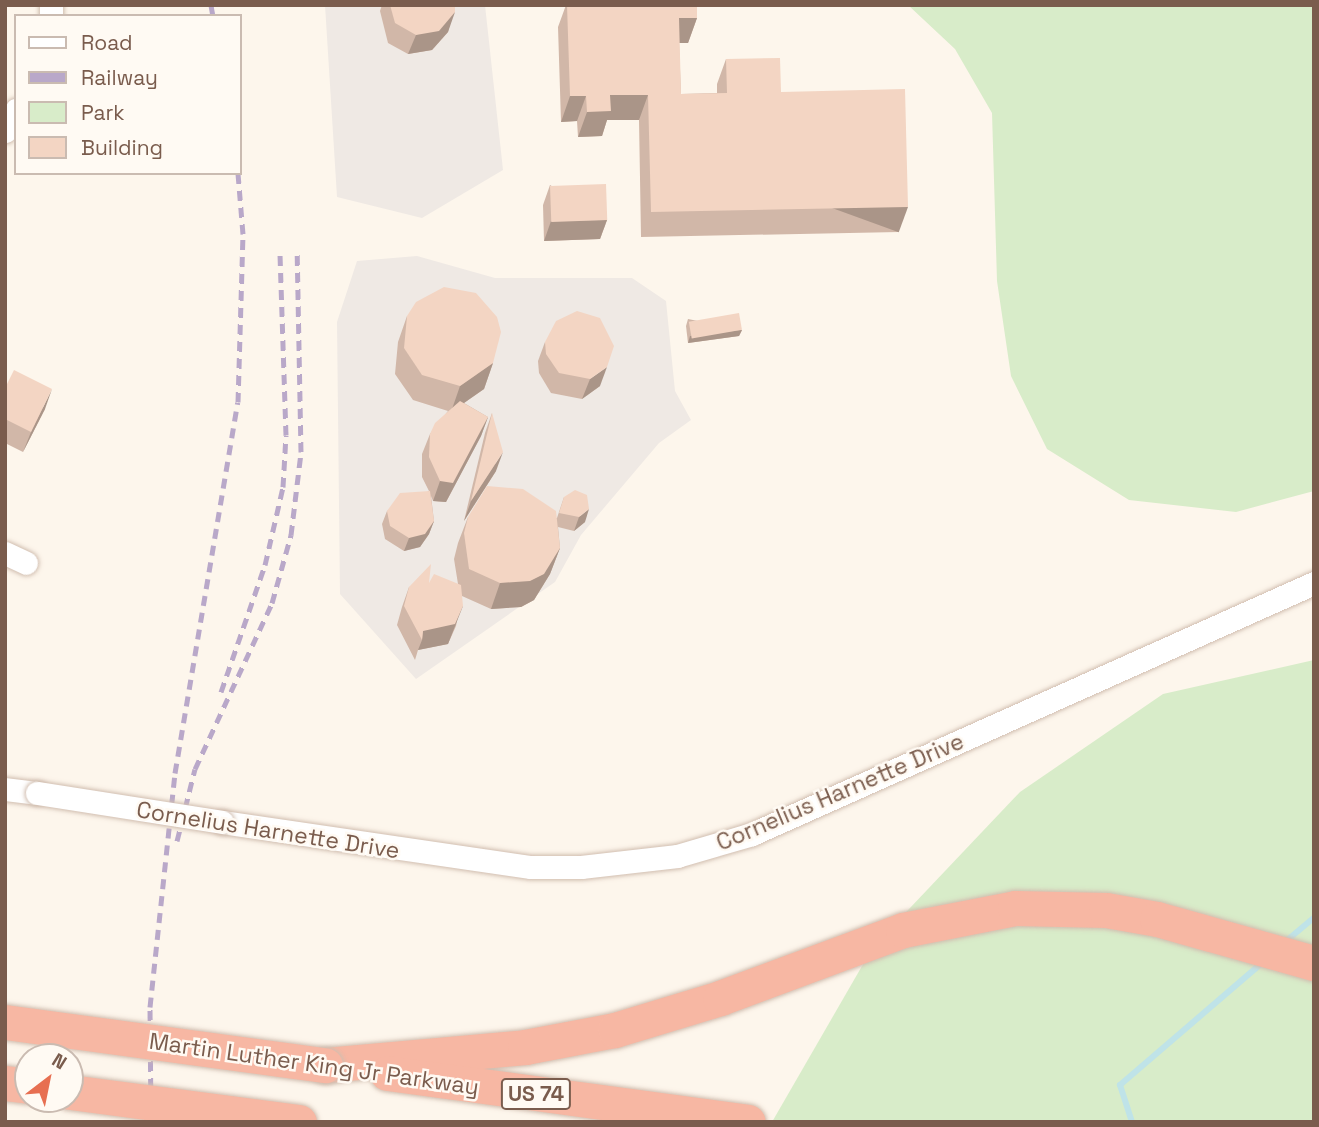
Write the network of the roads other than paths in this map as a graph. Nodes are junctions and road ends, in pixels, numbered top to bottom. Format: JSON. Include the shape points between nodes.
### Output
{"nodes":[{"id":1,"x":14,"y":114,"type":"edge"},
{"id":2,"x":5,"y":131,"type":"edge"},
{"id":3,"x":1314,"y":583,"type":"edge"},
{"id":4,"x":5,"y":789,"type":"edge"},
{"id":5,"x":1314,"y":962,"type":"edge"},
{"id":6,"x":5,"y":1022,"type":"edge"},
{"id":7,"x":325,"y":1065,"type":"junction"},
{"id":8,"x":84,"y":1093,"type":"edge"},
{"id":9,"x":299,"y":1122,"type":"edge"},
{"id":10,"x":748,"y":1122,"type":"edge"}],
"edges":[{"from":1,"to":2,"type":"street"},
{"from":3,"to":4,"type":"street","name":"Cornelius Harnette Drive","bridge":true,"via":[[752,834],[677,856],[581,867],[531,867]]},
{"from":5,"to":7,"type":"highway","via":[[1157,919],[1094,909],[1015,908],[903,930],[720,998],[615,1030],[525,1046]]},
{"from":6,"to":7,"type":"highway","name":"Martin Luther King Jr Parkway","number":"US 74","bridge":true},
{"from":7,"to":10,"type":"highway","name":"Martin Luther King Jr Parkway","number":"US 74"},
{"from":8,"to":9,"type":"highway","bridge":true}]}
